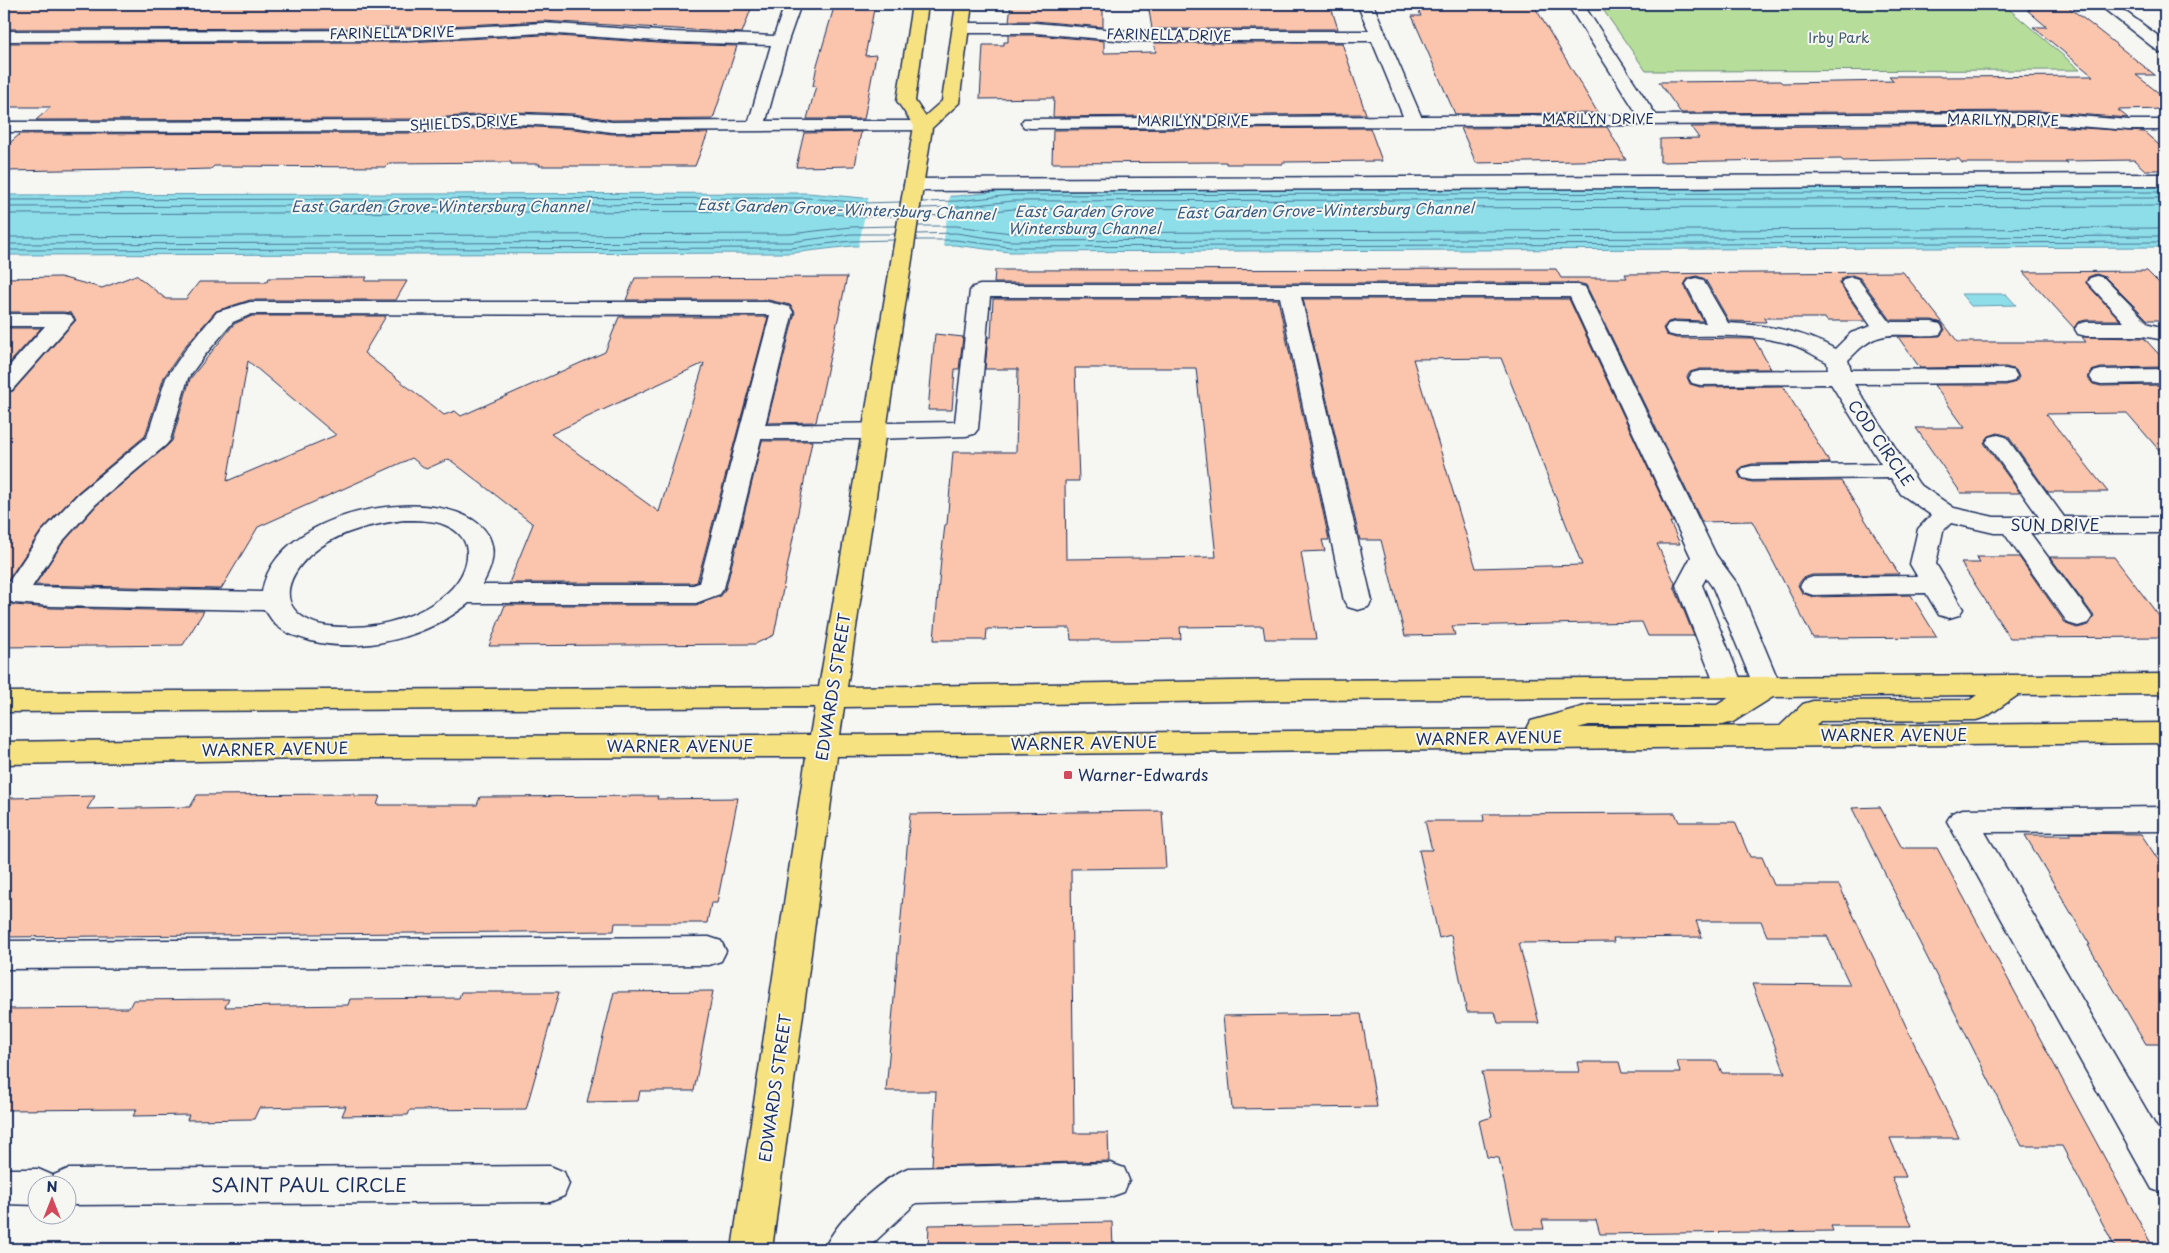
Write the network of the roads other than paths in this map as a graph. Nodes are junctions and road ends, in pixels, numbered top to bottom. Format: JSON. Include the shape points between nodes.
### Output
{"nodes":[{"id":1,"x":793,"y":4,"type":"edge"},
{"id":2,"x":920,"y":4,"type":"edge"},
{"id":3,"x":964,"y":4,"type":"edge"},
{"id":4,"x":1365,"y":4,"type":"edge"},
{"id":5,"x":1575,"y":4,"type":"edge"},
{"id":6,"x":2106,"y":4,"type":"edge"},
{"id":7,"x":961,"y":28,"type":"junction"},
{"id":8,"x":4,"y":36,"type":"edge"},
{"id":9,"x":1377,"y":36,"type":"junction"},
{"id":10,"x":780,"y":41,"type":"junction"},
{"id":11,"x":2165,"y":49,"type":"edge"},
{"id":12,"x":1650,"y":119,"type":"junction"},
{"id":13,"x":1414,"y":120,"type":"junction"},
{"id":14,"x":1030,"y":123,"type":"dead end"},
{"id":15,"x":2165,"y":125,"type":"edge"},
{"id":16,"x":923,"y":126,"type":"junction"},
{"id":17,"x":4,"y":127,"type":"edge"},
{"id":18,"x":756,"y":127,"type":"junction"},
{"id":19,"x":2165,"y":180,"type":"edge"},
{"id":20,"x":913,"y":188,"type":"junction"},
{"id":21,"x":2097,"y":282,"type":"dead end"},
{"id":22,"x":1851,"y":283,"type":"dead end"},
{"id":23,"x":1696,"y":284,"type":"dead end"},
{"id":24,"x":1289,"y":291,"type":"junction"},
{"id":25,"x":4,"y":320,"type":"edge"},
{"id":26,"x":2142,"y":328,"type":"junction"},
{"id":27,"x":1676,"y":329,"type":"dead end"},
{"id":28,"x":1720,"y":329,"type":"junction"},
{"id":29,"x":1884,"y":329,"type":"junction"},
{"id":30,"x":1932,"y":329,"type":"dead end"},
{"id":31,"x":2086,"y":329,"type":"dead end"},
{"id":32,"x":2165,"y":334,"type":"edge"},
{"id":33,"x":1839,"y":368,"type":"junction"},
{"id":34,"x":2006,"y":376,"type":"dead end"},
{"id":35,"x":2165,"y":376,"type":"edge"},
{"id":36,"x":2102,"y":377,"type":"dead end"},
{"id":37,"x":1700,"y":378,"type":"dead end"},
{"id":38,"x":4,"y":385,"type":"edge"},
{"id":39,"x":750,"y":432,"type":"junction"},
{"id":40,"x":874,"y":432,"type":"junction"},
{"id":41,"x":1998,"y":442,"type":"dead end"},
{"id":42,"x":1898,"y":471,"type":"junction"},
{"id":43,"x":1752,"y":473,"type":"dead end"},
{"id":44,"x":1946,"y":514,"type":"junction"},
{"id":45,"x":2011,"y":525,"type":"junction"},
{"id":46,"x":2057,"y":525,"type":"junction"},
{"id":47,"x":2162,"y":528,"type":"edge"},
{"id":48,"x":1704,"y":556,"type":"junction"},
{"id":49,"x":1935,"y":584,"type":"junction"},
{"id":50,"x":1813,"y":586,"type":"dead end"},
{"id":51,"x":461,"y":594,"type":"junction"},
{"id":52,"x":274,"y":601,"type":"junction"},
{"id":53,"x":1358,"y":601,"type":"dead end"},
{"id":54,"x":1949,"y":609,"type":"dead end"},
{"id":55,"x":2078,"y":617,"type":"dead end"},
{"id":56,"x":2165,"y":684,"type":"edge"},
{"id":57,"x":2012,"y":685,"type":"junction"},
{"id":58,"x":1767,"y":687,"type":"junction"},
{"id":59,"x":1730,"y":688,"type":"junction"},
{"id":60,"x":831,"y":697,"type":"junction"},
{"id":61,"x":4,"y":702,"type":"edge"},
{"id":62,"x":2165,"y":733,"type":"edge"},
{"id":63,"x":1788,"y":736,"type":"junction"},
{"id":64,"x":1501,"y":738,"type":"junction"},
{"id":65,"x":823,"y":746,"type":"junction"},
{"id":66,"x":4,"y":753,"type":"edge"},
{"id":67,"x":2165,"y":820,"type":"edge"},
{"id":68,"x":709,"y":951,"type":"dead end"},
{"id":69,"x":4,"y":955,"type":"edge"},
{"id":70,"x":2165,"y":1177,"type":"edge"},
{"id":71,"x":1110,"y":1180,"type":"dead end"},
{"id":72,"x":550,"y":1184,"type":"dead end"},
{"id":73,"x":4,"y":1187,"type":"edge"},
{"id":74,"x":28,"y":1187,"type":"edge"},
{"id":75,"x":78,"y":1187,"type":"edge"},
{"id":76,"x":752,"y":1249,"type":"edge"},
{"id":77,"x":844,"y":1249,"type":"edge"}],
"edges":[{"from":1,"to":10,"type":"street"},
{"from":2,"to":16,"type":"main road","via":[[906,101]]},
{"from":3,"to":7,"type":"main road"},
{"from":4,"to":9,"type":"street"},
{"from":5,"to":12,"type":"street"},
{"from":6,"to":11,"type":"street"},
{"from":7,"to":9,"type":"street","name":"FARINELLA DRIVE","via":[[1036,28],[1127,36]]},
{"from":7,"to":16,"type":"main road","via":[[950,103]]},
{"from":8,"to":10,"type":"street","name":"FARINELLA DRIVE","via":[[408,35],[544,28]]},
{"from":9,"to":13,"type":"street"},
{"from":10,"to":18,"type":"street"},
{"from":12,"to":13,"type":"street","name":"MARILYN DRIVE"},
{"from":12,"to":15,"type":"street","name":"MARILYN DRIVE","via":[[2038,118]]},
{"from":13,"to":14,"type":"street","name":"MARILYN DRIVE"},
{"from":16,"to":18,"type":"street","name":"SHIELDS DRIVE"},
{"from":16,"to":20,"type":"main road","name":"EDWARDS STREET"},
{"from":17,"to":18,"type":"street","name":"SHIELDS DRIVE","via":[[420,126],[527,120],[562,120],[612,127]]},
{"from":19,"to":20,"type":"street"},
{"from":20,"to":40,"type":"main road","name":"EDWARDS STREET"},
{"from":21,"to":26,"type":"street"},
{"from":22,"to":29,"type":"street"},
{"from":23,"to":28,"type":"street"},
{"from":24,"to":40,"type":"street","via":[[980,291],[966,429]]},
{"from":24,"to":48,"type":"street","via":[[1578,291]]},
{"from":24,"to":53,"type":"street"},
{"from":25,"to":38,"type":"street","via":[[63,320]]},
{"from":26,"to":31,"type":"street"},
{"from":26,"to":32,"type":"street"},
{"from":27,"to":28,"type":"street"},
{"from":28,"to":33,"type":"street","via":[[1797,339]]},
{"from":29,"to":30,"type":"street"},
{"from":29,"to":33,"type":"street","via":[[1859,338]]},
{"from":33,"to":34,"type":"street"},
{"from":33,"to":37,"type":"street"},
{"from":33,"to":42,"type":"street","name":"COD CIRCLE","via":[[1843,388]]},
{"from":35,"to":36,"type":"street"},
{"from":39,"to":40,"type":"street"},
{"from":39,"to":51,"type":"street","via":[[711,588],[696,594]]},
{"from":39,"to":52,"type":"street","via":[[782,312],[768,308],[250,308],[226,317],[196,352],[177,378],[158,440],[86,499],[51,538],[14,594]]},
{"from":40,"to":60,"type":"main road","name":"EDWARDS STREET"},
{"from":41,"to":46,"type":"street"},
{"from":42,"to":43,"type":"street"},
{"from":42,"to":44,"type":"street","name":"COD CIRCLE","via":[[1910,489]]},
{"from":44,"to":45,"type":"street","name":"SUN DRIVE","via":[[1994,525]]},
{"from":44,"to":49,"type":"street","via":[[1931,529],[1923,564]]},
{"from":45,"to":46,"type":"street","name":"SUN DRIVE"},
{"from":45,"to":55,"type":"street"},
{"from":46,"to":47,"type":"street","name":"SUN DRIVE"},
{"from":48,"to":58,"type":"street","via":[[1726,586]]},
{"from":48,"to":59,"type":"street","via":[[1689,585]]},
{"from":49,"to":50,"type":"street"},
{"from":49,"to":54,"type":"street"},
{"from":51,"to":52,"type":"street","via":[[451,604],[404,627],[345,636],[319,634],[297,626],[282,615]]},
{"from":51,"to":52,"type":"street","via":[[477,574],[482,554],[476,536],[460,522],[435,514],[404,512],[372,516],[339,526],[310,542],[288,560],[276,581]]},
{"from":56,"to":57,"type":"main road"},
{"from":57,"to":58,"type":"main road"},
{"from":57,"to":63,"type":"main road","via":[[1976,710],[1813,711]]},
{"from":58,"to":59,"type":"main road"},
{"from":58,"to":64,"type":"main road","via":[[1723,715],[1589,715]]},
{"from":59,"to":60,"type":"main road"},
{"from":60,"to":61,"type":"main road"},
{"from":60,"to":65,"type":"main road","name":"EDWARDS STREET"},
{"from":62,"to":63,"type":"main road","name":"WARNER AVENUE"},
{"from":63,"to":64,"type":"main road","name":"WARNER AVENUE"},
{"from":64,"to":65,"type":"main road","name":"WARNER AVENUE"},
{"from":65,"to":66,"type":"main road","name":"WARNER AVENUE","via":[[390,747]]},
{"from":65,"to":76,"type":"main road","name":"EDWARDS STREET"},
{"from":67,"to":70,"type":"street","via":[[1963,821]]},
{"from":68,"to":69,"type":"street"},
{"from":71,"to":77,"type":"street","via":[[908,1186],[857,1231]]},
{"from":72,"to":75,"type":"street","name":"SAINT PAUL CIRCLE"},
{"from":73,"to":74,"type":"street"}]}
